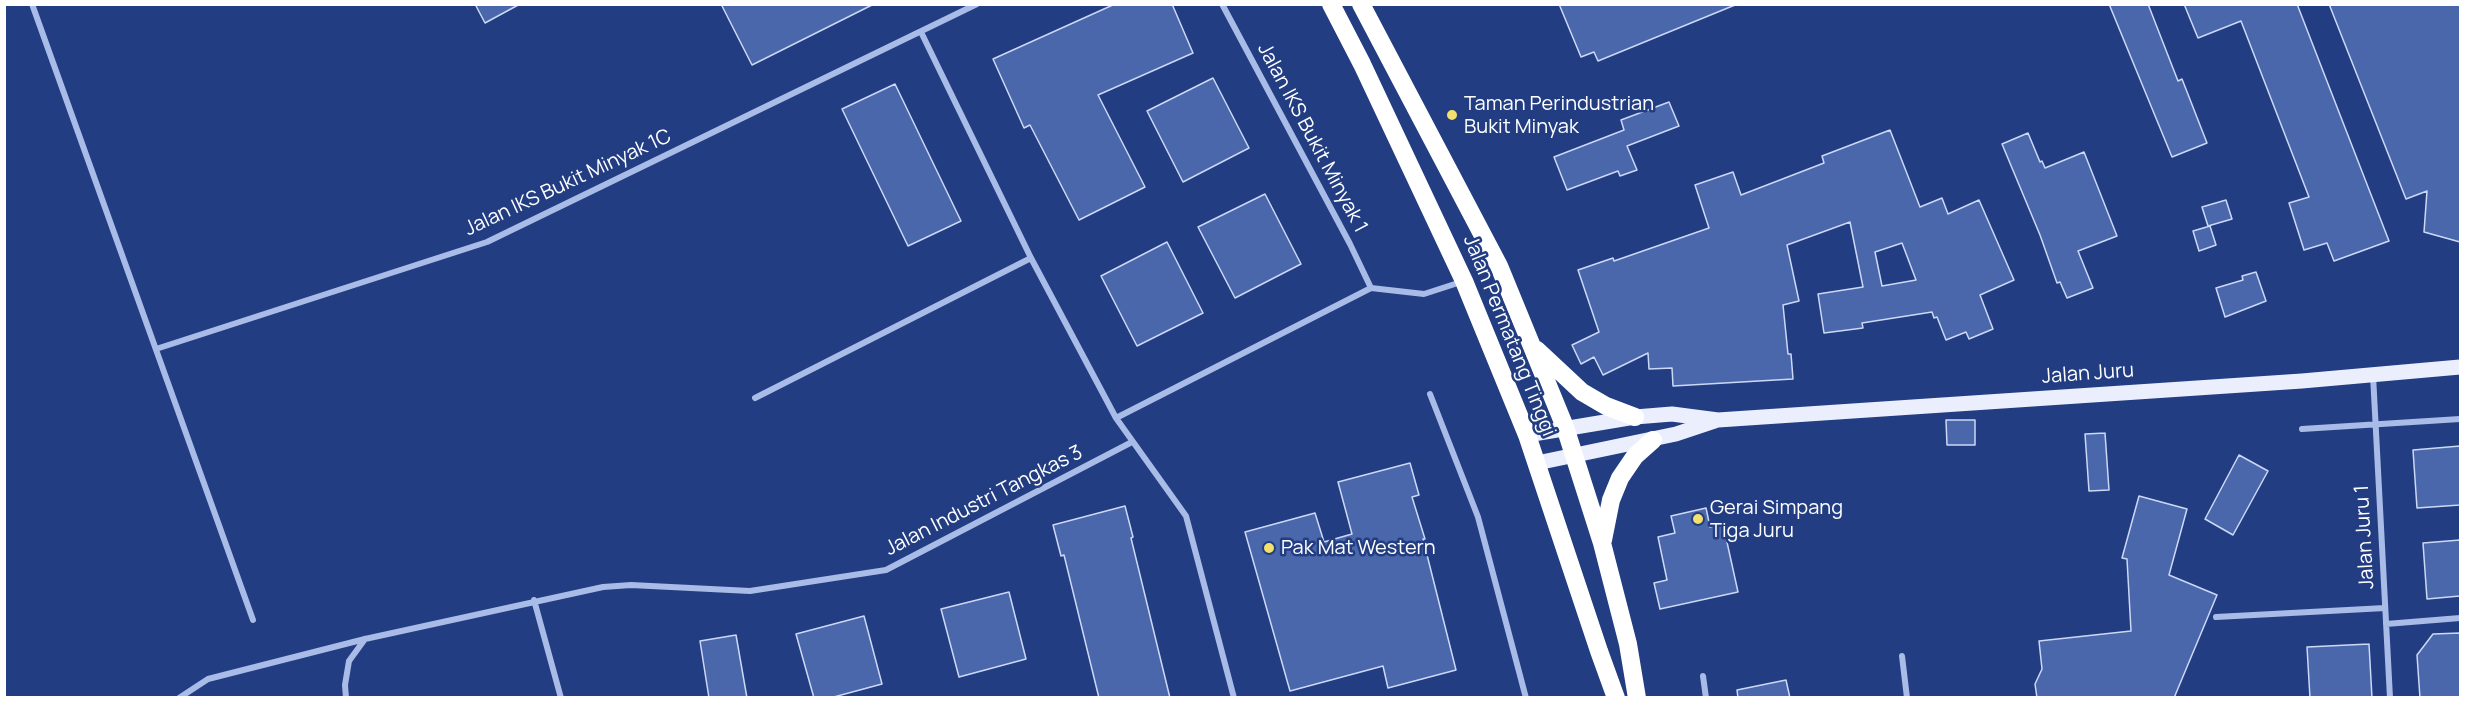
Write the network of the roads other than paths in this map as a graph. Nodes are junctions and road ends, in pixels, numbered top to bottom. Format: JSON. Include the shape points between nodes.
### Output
{"nodes":[{"id":1,"x":32,"y":4,"type":"edge"},
{"id":2,"x":977,"y":4,"type":"edge"},
{"id":3,"x":1222,"y":4,"type":"edge"},
{"id":4,"x":1330,"y":4,"type":"edge"},
{"id":5,"x":1361,"y":4,"type":"edge"},
{"id":6,"x":921,"y":32,"type":"junction"},
{"id":7,"x":1031,"y":258,"type":"junction"},
{"id":8,"x":1464,"y":281,"type":"junction"},
{"id":9,"x":1371,"y":288,"type":"junction"},
{"id":10,"x":1529,"y":343,"type":"junction"},
{"id":11,"x":156,"y":349,"type":"junction"},
{"id":12,"x":2460,"y":367,"type":"edge"},
{"id":13,"x":2373,"y":374,"type":"junction"},
{"id":14,"x":1430,"y":394,"type":"dead end"},
{"id":15,"x":755,"y":398,"type":"dead end"},
{"id":16,"x":1635,"y":417,"type":"junction"},
{"id":17,"x":1116,"y":418,"type":"junction"},
{"id":18,"x":2460,"y":419,"type":"edge"},
{"id":19,"x":1718,"y":420,"type":"junction"},
{"id":20,"x":2375,"y":424,"type":"junction"},
{"id":21,"x":1565,"y":427,"type":"junction"},
{"id":22,"x":2302,"y":429,"type":"dead end"},
{"id":23,"x":1527,"y":435,"type":"junction"},
{"id":24,"x":1653,"y":440,"type":"junction"},
{"id":25,"x":1132,"y":442,"type":"junction"},
{"id":26,"x":1575,"y":454,"type":"junction"},
{"id":27,"x":1537,"y":464,"type":"junction"},
{"id":28,"x":1602,"y":543,"type":"junction"},
{"id":29,"x":534,"y":600,"type":"junction"},
{"id":30,"x":2385,"y":608,"type":"junction"},
{"id":31,"x":2216,"y":617,"type":"dead end"},
{"id":32,"x":2460,"y":618,"type":"edge"},
{"id":33,"x":253,"y":620,"type":"dead end"},
{"id":34,"x":2386,"y":624,"type":"junction"},
{"id":35,"x":365,"y":639,"type":"junction"},
{"id":36,"x":1902,"y":656,"type":"dead end"},
{"id":37,"x":1703,"y":676,"type":"dead end"},
{"id":38,"x":179,"y":698,"type":"edge"},
{"id":39,"x":346,"y":698,"type":"edge"},
{"id":40,"x":561,"y":698,"type":"edge"},
{"id":41,"x":1234,"y":698,"type":"edge"},
{"id":42,"x":1526,"y":698,"type":"edge"},
{"id":43,"x":1616,"y":698,"type":"edge"},
{"id":44,"x":1637,"y":698,"type":"edge"},
{"id":45,"x":1706,"y":698,"type":"edge"},
{"id":46,"x":1907,"y":698,"type":"edge"},
{"id":47,"x":2390,"y":698,"type":"edge"}],
"edges":[{"from":1,"to":11,"type":"street"},
{"from":2,"to":6,"type":"street","name":"Jalan IKS Bukit Minyak 1C"},
{"from":3,"to":9,"type":"street","name":"Jalan IKS Bukit Minyak 1"},
{"from":4,"to":8,"type":"highway","name":"Jalan Permatang Tinggi"},
{"from":5,"to":10,"type":"highway","name":"Jalan Permatang Tinggi","via":[[1499,266]]},
{"from":6,"to":7,"type":"street"},
{"from":6,"to":11,"type":"street","name":"Jalan IKS Bukit Minyak 1C","via":[[487,242]]},
{"from":7,"to":15,"type":"street"},
{"from":7,"to":17,"type":"street"},
{"from":8,"to":9,"type":"street","via":[[1424,294]]},
{"from":8,"to":23,"type":"highway","name":"Jalan Permatang Tinggi"},
{"from":9,"to":17,"type":"street"},
{"from":10,"to":16,"type":"highway","via":[[1582,392]]},
{"from":10,"to":21,"type":"highway","name":"Jalan Permatang Tinggi"},
{"from":11,"to":33,"type":"street"},
{"from":12,"to":13,"type":"main road","name":"Jalan Juru"},
{"from":13,"to":19,"type":"main road","name":"Jalan Juru"},
{"from":13,"to":20,"type":"street","name":"Jalan Juru 1"},
{"from":14,"to":42,"type":"street","via":[[1478,517]]},
{"from":16,"to":19,"type":"main road","name":"Jalan Juru","via":[[1672,414]]},
{"from":16,"to":21,"type":"main road","name":"Jalan Juru"},
{"from":17,"to":25,"type":"street"},
{"from":18,"to":20,"type":"street"},
{"from":19,"to":24,"type":"main road","name":"Jalan Juru"},
{"from":20,"to":22,"type":"street"},
{"from":20,"to":30,"type":"street","name":"Jalan Juru 1"},
{"from":21,"to":23,"type":"main road","name":"Jalan Juru"},
{"from":21,"to":26,"type":"highway","name":"Jalan Permatang Tinggi"},
{"from":23,"to":27,"type":"highway","name":"Jalan Permatang Tinggi"},
{"from":24,"to":26,"type":"main road","name":"Jalan Juru"},
{"from":24,"to":28,"type":"highway","via":[[1635,456],[1620,478]]},
{"from":25,"to":29,"type":"street","name":"Jalan Industri Tangkas 3","via":[[886,570],[750,591],[631,585]]},
{"from":25,"to":41,"type":"street","via":[[1185,516]]},
{"from":26,"to":27,"type":"main road","name":"Jalan Juru"},
{"from":26,"to":28,"type":"highway","name":"Jalan Permatang Tinggi"},
{"from":27,"to":43,"type":"highway","name":"Jalan Permatang Tinggi"},
{"from":28,"to":44,"type":"highway","name":"Jalan Permatang Tinggi","via":[[1628,644]]},
{"from":29,"to":35,"type":"street","name":"Jalan Industri Tangkas 3"},
{"from":29,"to":40,"type":"street"},
{"from":30,"to":31,"type":"street"},
{"from":30,"to":34,"type":"street","name":"Jalan Juru 1"},
{"from":32,"to":34,"type":"street"},
{"from":34,"to":47,"type":"street","name":"Jalan Juru 1"},
{"from":35,"to":38,"type":"street","name":"Jalan Industri Tangkas 3","via":[[208,679]]},
{"from":35,"to":39,"type":"street","via":[[349,661]]},
{"from":36,"to":46,"type":"street"},
{"from":37,"to":45,"type":"street"}]}
